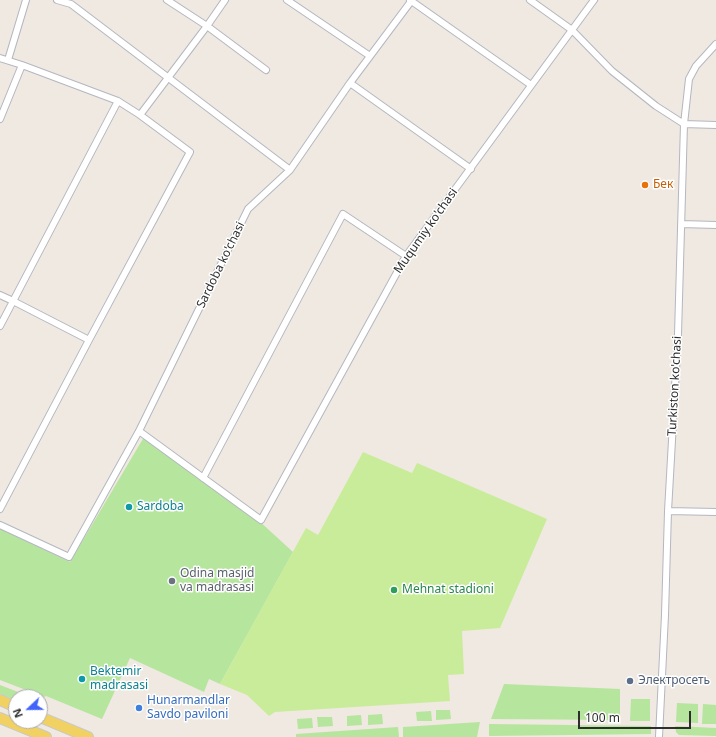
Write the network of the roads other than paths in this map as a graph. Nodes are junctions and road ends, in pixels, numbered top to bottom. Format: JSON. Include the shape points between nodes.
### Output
{"nodes":[{"id":1,"x":26,"y":0,"type":"edge"},
{"id":2,"x":57,"y":0,"type":"edge"},
{"id":3,"x":167,"y":0,"type":"edge"},
{"id":4,"x":225,"y":0,"type":"edge"},
{"id":5,"x":288,"y":0,"type":"edge"},
{"id":6,"x":411,"y":0,"type":"edge"},
{"id":7,"x":530,"y":0,"type":"edge"},
{"id":8,"x":594,"y":0,"type":"edge"},
{"id":9,"x":207,"y":26,"type":"junction"},
{"id":10,"x":572,"y":30,"type":"junction"},
{"id":11,"x":716,"y":44,"type":"edge"},
{"id":12,"x":370,"y":56,"type":"junction"},
{"id":13,"x":0,"y":58,"type":"edge"},
{"id":14,"x":8,"y":60,"type":"junction"},
{"id":15,"x":22,"y":65,"type":"junction"},
{"id":16,"x":266,"y":70,"type":"dead end"},
{"id":17,"x":168,"y":78,"type":"junction"},
{"id":18,"x":350,"y":83,"type":"junction"},
{"id":19,"x":531,"y":85,"type":"junction"},
{"id":20,"x":118,"y":101,"type":"junction"},
{"id":21,"x":140,"y":115,"type":"junction"},
{"id":22,"x":0,"y":119,"type":"edge"},
{"id":23,"x":684,"y":124,"type":"junction"},
{"id":24,"x":716,"y":125,"type":"edge"},
{"id":25,"x":471,"y":169,"type":"junction"},
{"id":26,"x":290,"y":170,"type":"junction"},
{"id":27,"x":681,"y":224,"type":"junction"},
{"id":28,"x":716,"y":225,"type":"edge"},
{"id":29,"x":406,"y":256,"type":"junction"},
{"id":30,"x":0,"y":295,"type":"edge"},
{"id":31,"x":13,"y":301,"type":"junction"},
{"id":32,"x":0,"y":326,"type":"edge"},
{"id":33,"x":89,"y":340,"type":"junction"},
{"id":34,"x":139,"y":431,"type":"junction"},
{"id":35,"x":203,"y":478,"type":"junction"},
{"id":36,"x":0,"y":510,"type":"edge"},
{"id":37,"x":668,"y":511,"type":"junction"},
{"id":38,"x":716,"y":512,"type":"edge"},
{"id":39,"x":0,"y":525,"type":"edge"},
{"id":40,"x":0,"y":718,"type":"edge"},
{"id":41,"x":48,"y":720,"type":"edge"},
{"id":42,"x":46,"y":737,"type":"edge"},
{"id":43,"x":88,"y":737,"type":"edge"},
{"id":44,"x":659,"y":737,"type":"edge"}],
"edges":[{"from":1,"to":14,"type":"street"},
{"from":2,"to":17,"type":"street","via":[[71,4]]},
{"from":3,"to":9,"type":"street"},
{"from":4,"to":9,"type":"street"},
{"from":5,"to":12,"type":"street"},
{"from":6,"to":12,"type":"street","name":"Sardoba ko'chasi"},
{"from":6,"to":19,"type":"street"},
{"from":7,"to":10,"type":"street"},
{"from":8,"to":10,"type":"street","name":"Muqumiy ko'chasi"},
{"from":9,"to":16,"type":"street"},
{"from":9,"to":17,"type":"street"},
{"from":10,"to":19,"type":"street","name":"Muqumiy ko'chasi"},
{"from":10,"to":23,"type":"street","via":[[612,71],[656,106]]},
{"from":11,"to":23,"type":"street","name":"Turkiston ko'chasi","via":[[696,66],[689,79]]},
{"from":12,"to":18,"type":"street","name":"Sardoba ko'chasi"},
{"from":13,"to":14,"type":"street"},
{"from":14,"to":15,"type":"street"},
{"from":15,"to":20,"type":"street"},
{"from":15,"to":22,"type":"street"},
{"from":17,"to":21,"type":"street"},
{"from":17,"to":26,"type":"street"},
{"from":18,"to":25,"type":"street"},
{"from":18,"to":26,"type":"street","name":"Sardoba ko'chasi"},
{"from":19,"to":25,"type":"street","name":"Muqumiy ko'chasi"},
{"from":20,"to":21,"type":"street"},
{"from":20,"to":31,"type":"street"},
{"from":21,"to":33,"type":"street","via":[[190,152]]},
{"from":23,"to":24,"type":"street"},
{"from":23,"to":27,"type":"street","name":"Turkiston ko'chasi"},
{"from":25,"to":29,"type":"street","name":"Muqumiy ko'chasi"},
{"from":26,"to":34,"type":"street","name":"Sardoba ko'chasi","via":[[248,210]]},
{"from":27,"to":28,"type":"street"},
{"from":27,"to":37,"type":"street","name":"Turkiston ko'chasi"},
{"from":29,"to":35,"type":"street","name":"Muqumiy ko'chasi","via":[[261,520]]},
{"from":29,"to":35,"type":"street","via":[[342,214]]},
{"from":30,"to":31,"type":"street"},
{"from":31,"to":32,"type":"street"},
{"from":31,"to":33,"type":"street"},
{"from":33,"to":36,"type":"street"},
{"from":34,"to":35,"type":"street"},
{"from":34,"to":39,"type":"street","name":"Sardoba ko'chasi","via":[[69,557]]},
{"from":37,"to":38,"type":"street"},
{"from":37,"to":44,"type":"street","name":"Turkiston ko'chasi"},
{"from":40,"to":42,"type":"main road"},
{"from":41,"to":43,"type":"main road"}]}
